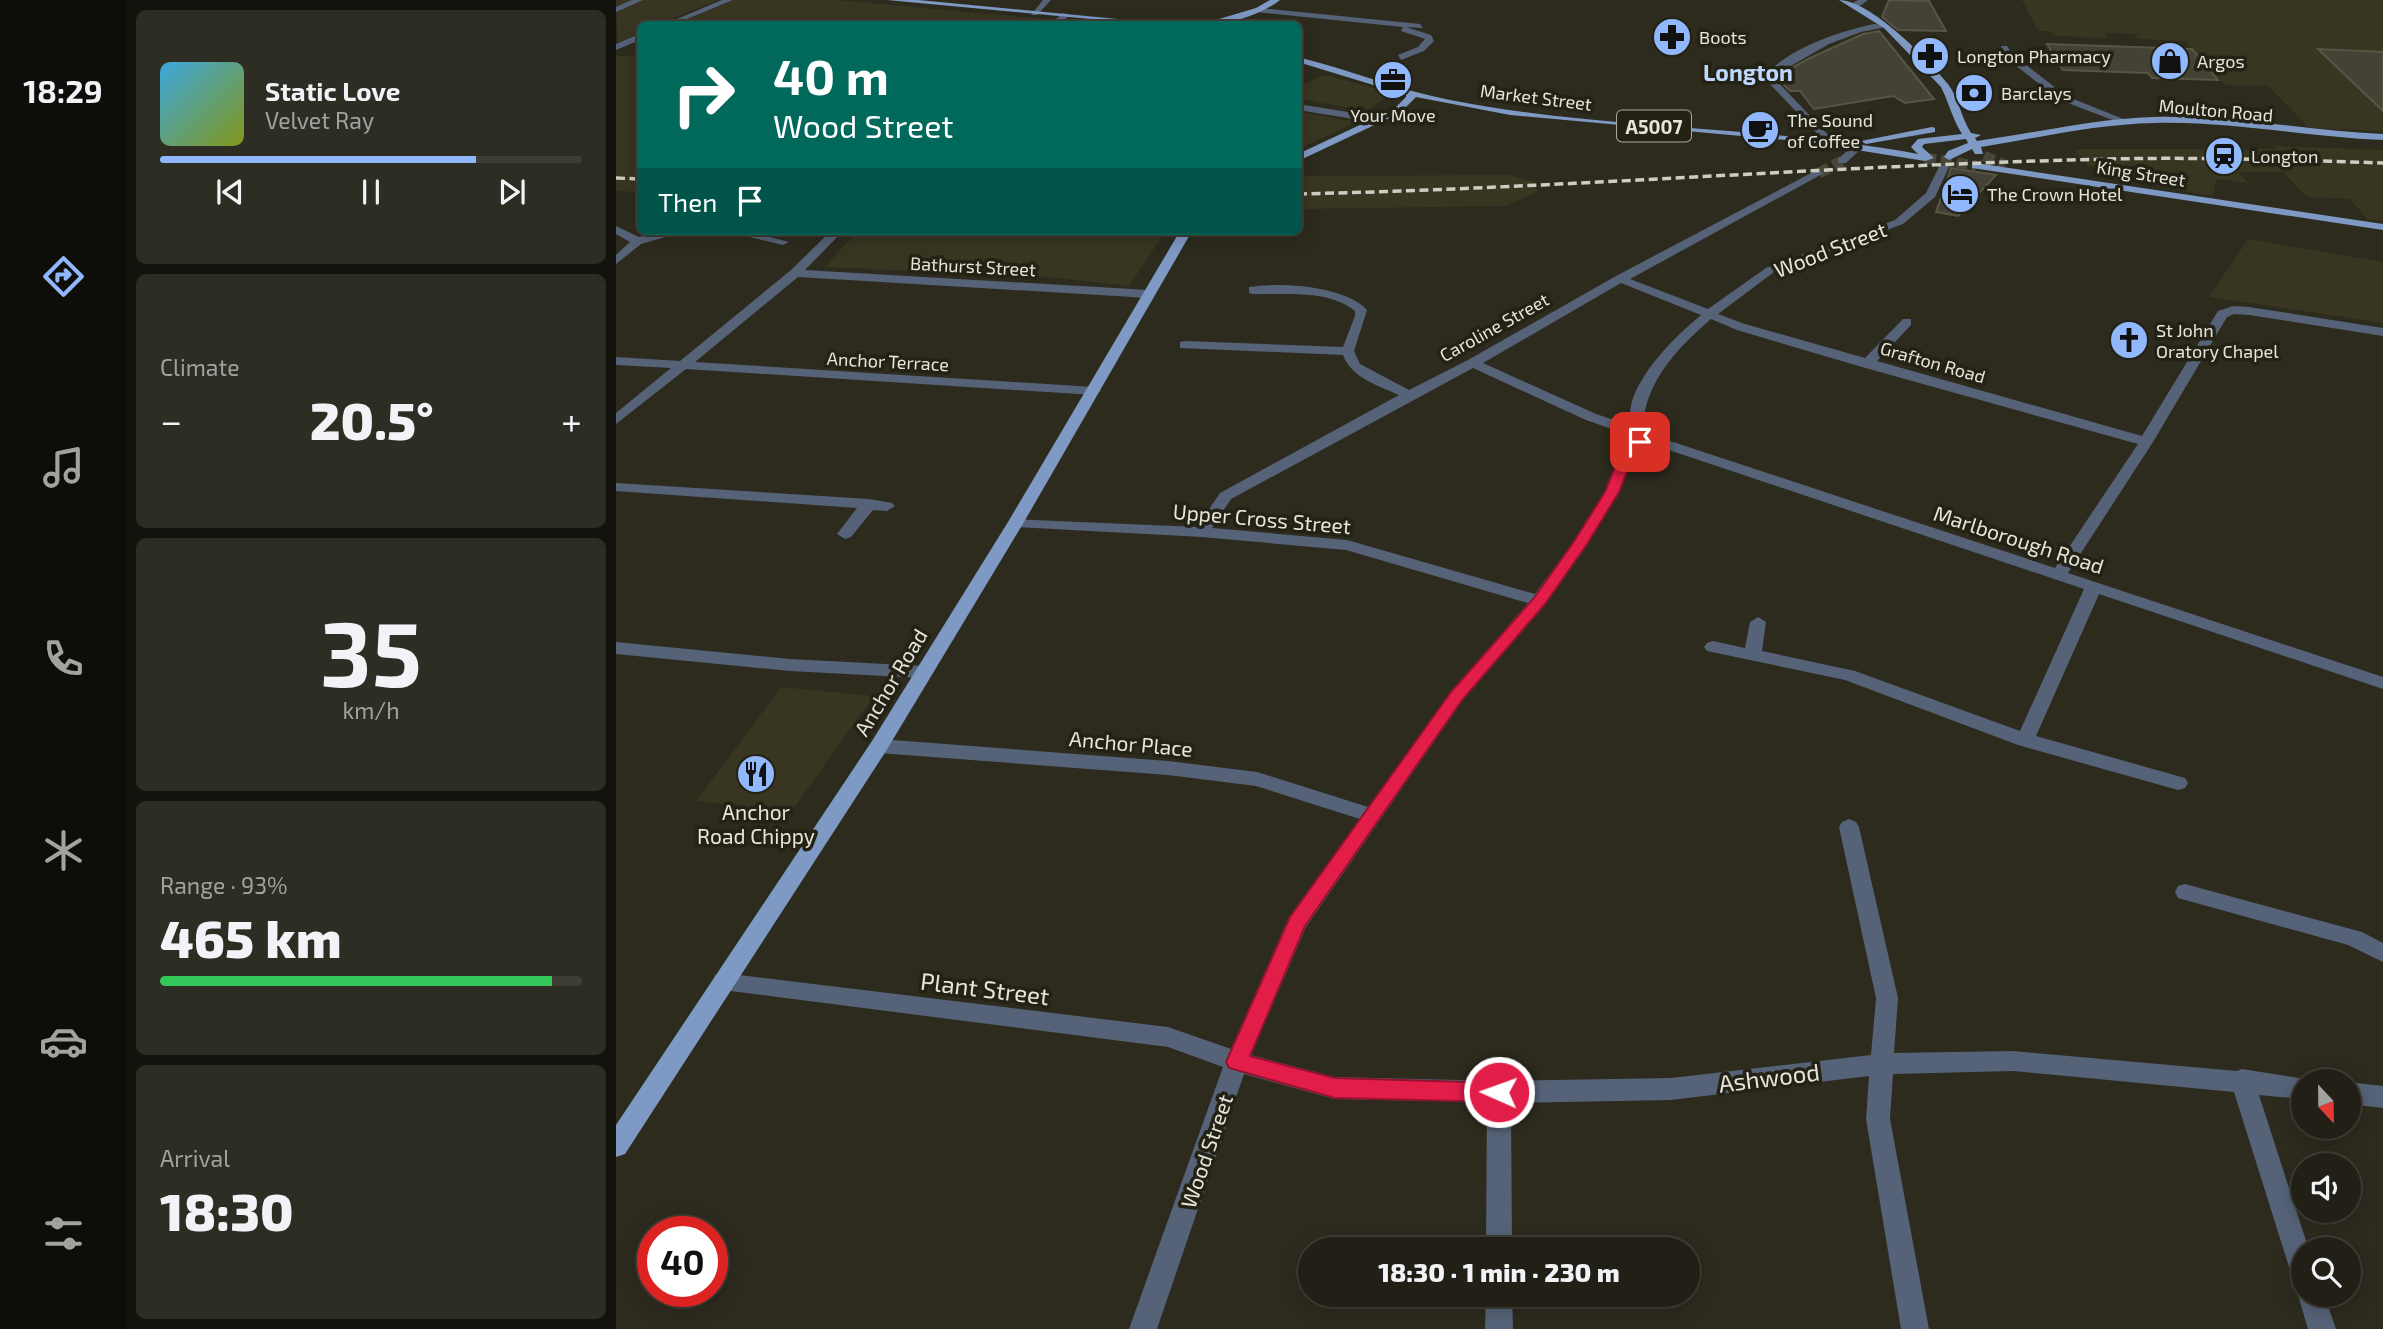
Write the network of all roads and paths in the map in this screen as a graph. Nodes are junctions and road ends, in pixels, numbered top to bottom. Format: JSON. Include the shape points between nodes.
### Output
{"nodes":[{"id":1,"x":639,"y":0,"type":"edge"},
{"id":2,"x":729,"y":0,"type":"edge"},
{"id":3,"x":891,"y":0,"type":"edge"},
{"id":4,"x":1047,"y":0,"type":"edge"},
{"id":5,"x":1276,"y":0,"type":"edge"},
{"id":6,"x":1843,"y":0,"type":"edge"},
{"id":7,"x":1864,"y":0,"type":"edge"},
{"id":8,"x":1854,"y":6,"type":"junction"},
{"id":9,"x":616,"y":10,"type":"edge"},
{"id":10,"x":1255,"y":11,"type":"junction"},
{"id":11,"x":1034,"y":13,"type":"junction"},
{"id":12,"x":1066,"y":15,"type":"junction"},
{"id":13,"x":676,"y":21,"type":"edge"},
{"id":14,"x":1058,"y":21,"type":"edge"},
{"id":15,"x":1133,"y":21,"type":"edge"},
{"id":16,"x":1217,"y":21,"type":"edge"},
{"id":17,"x":1236,"y":21,"type":"edge"},
{"id":18,"x":1377,"y":22,"type":"junction"},
{"id":19,"x":1420,"y":26,"type":"dead end"},
{"id":20,"x":1887,"y":26,"type":"junction"},
{"id":21,"x":637,"y":39,"type":"edge"},
{"id":22,"x":618,"y":49,"type":"edge"},
{"id":23,"x":637,"y":50,"type":"edge"},
{"id":24,"x":2027,"y":56,"type":"dead end"},
{"id":25,"x":1401,"y":57,"type":"dead end"},
{"id":26,"x":1302,"y":60,"type":"edge"},
{"id":27,"x":1410,"y":91,"type":"junction"},
{"id":28,"x":1449,"y":102,"type":"junction"},
{"id":29,"x":1302,"y":108,"type":"edge"},
{"id":30,"x":1397,"y":110,"type":"junction"},
{"id":31,"x":1955,"y":117,"type":"junction"},
{"id":32,"x":1379,"y":120,"type":"junction"},
{"id":33,"x":2126,"y":122,"type":"junction"},
{"id":34,"x":2383,"y":137,"type":"edge"},
{"id":35,"x":1970,"y":140,"type":"junction"},
{"id":36,"x":1834,"y":142,"type":"junction"},
{"id":37,"x":1859,"y":146,"type":"junction"},
{"id":38,"x":1302,"y":156,"type":"edge"},
{"id":39,"x":1984,"y":156,"type":"tunnel mouth"},
{"id":40,"x":1842,"y":161,"type":"tunnel mouth"},
{"id":41,"x":1947,"y":162,"type":"joint"},
{"id":42,"x":2004,"y":165,"type":"tunnel mouth"},
{"id":43,"x":1976,"y":166,"type":"tunnel mouth"},
{"id":44,"x":1819,"y":173,"type":"tunnel mouth"},
{"id":45,"x":2029,"y":173,"type":"junction"},
{"id":46,"x":2383,"y":227,"type":"edge"},
{"id":47,"x":616,"y":229,"type":"edge"},
{"id":48,"x":663,"y":235,"type":"edge"},
{"id":49,"x":765,"y":235,"type":"edge"},
{"id":50,"x":833,"y":235,"type":"edge"},
{"id":51,"x":1184,"y":235,"type":"edge"},
{"id":52,"x":637,"y":241,"type":"junction"},
{"id":53,"x":783,"y":242,"type":"dead end"},
{"id":54,"x":616,"y":261,"type":"edge"},
{"id":55,"x":795,"y":273,"type":"junction"},
{"id":56,"x":1620,"y":279,"type":"junction"},
{"id":57,"x":1253,"y":290,"type":"dead end"},
{"id":58,"x":1149,"y":294,"type":"junction"},
{"id":59,"x":1711,"y":313,"type":"junction"},
{"id":60,"x":1907,"y":323,"type":"dead end"},
{"id":61,"x":2383,"y":332,"type":"edge"},
{"id":62,"x":1185,"y":345,"type":"dead end"},
{"id":63,"x":1348,"y":351,"type":"junction"},
{"id":64,"x":616,"y":361,"type":"edge"},
{"id":65,"x":1473,"y":363,"type":"junction"},
{"id":66,"x":1867,"y":364,"type":"junction"},
{"id":67,"x":680,"y":367,"type":"junction"},
{"id":68,"x":1094,"y":391,"type":"junction"},
{"id":69,"x":1409,"y":394,"type":"junction"},
{"id":70,"x":616,"y":420,"type":"edge"},
{"id":71,"x":1638,"y":437,"type":"junction"},
{"id":72,"x":2146,"y":442,"type":"junction"},
{"id":73,"x":616,"y":487,"type":"edge"},
{"id":74,"x":869,"y":504,"type":"junction"},
{"id":75,"x":887,"y":506,"type":"dead end"},
{"id":76,"x":1016,"y":522,"type":"junction"},
{"id":77,"x":1202,"y":532,"type":"junction"},
{"id":78,"x":845,"y":534,"type":"dead end"},
{"id":79,"x":2059,"y":573,"type":"junction"},
{"id":80,"x":2094,"y":586,"type":"junction"},
{"id":81,"x":1539,"y":601,"type":"junction"},
{"id":82,"x":1758,"y":622,"type":"dead end"},
{"id":83,"x":1713,"y":647,"type":"dead end"},
{"id":84,"x":616,"y":648,"type":"edge"},
{"id":85,"x":1753,"y":655,"type":"junction"},
{"id":86,"x":924,"y":672,"type":"junction"},
{"id":87,"x":2383,"y":683,"type":"edge"},
{"id":88,"x":2025,"y":740,"type":"junction"},
{"id":89,"x":879,"y":746,"type":"junction"},
{"id":90,"x":2178,"y":783,"type":"dead end"},
{"id":91,"x":1374,"y":816,"type":"junction"},
{"id":92,"x":1849,"y":827,"type":"dead end"},
{"id":93,"x":2185,"y":892,"type":"dead end"},
{"id":94,"x":2383,"y":953,"type":"edge"},
{"id":95,"x":723,"y":982,"type":"junction"},
{"id":96,"x":1237,"y":1062,"type":"junction"},
{"id":97,"x":1882,"y":1064,"type":"junction"},
{"id":98,"x":2242,"y":1080,"type":"junction"},
{"id":99,"x":2291,"y":1086,"type":"edge"},
{"id":100,"x":1499,"y":1092,"type":"junction"},
{"id":101,"x":2361,"y":1094,"type":"edge"},
{"id":102,"x":2383,"y":1097,"type":"edge"},
{"id":103,"x":616,"y":1146,"type":"edge"},
{"id":104,"x":1499,"y":1237,"type":"edge"},
{"id":105,"x":2292,"y":1237,"type":"edge"},
{"id":106,"x":1499,"y":1307,"type":"edge"},
{"id":107,"x":2315,"y":1307,"type":"edge"},
{"id":108,"x":1143,"y":1329,"type":"edge"},
{"id":109,"x":1499,"y":1329,"type":"edge"},
{"id":110,"x":1915,"y":1329,"type":"edge"},
{"id":111,"x":2322,"y":1329,"type":"edge"}],
"edges":[{"from":1,"to":9,"type":"street"},
{"from":2,"to":13,"type":"street"},
{"from":3,"to":11,"type":"main road"},
{"from":4,"to":11,"type":"street"},
{"from":5,"to":10,"type":"main road"},
{"from":6,"to":8,"type":"main road"},
{"from":7,"to":8,"type":"street"},
{"from":8,"to":20,"type":"main road"},
{"from":10,"to":16,"type":"main road"},
{"from":10,"to":17,"type":"main road"},
{"from":10,"to":18,"type":"street"},
{"from":11,"to":12,"type":"main road"},
{"from":12,"to":14,"type":"street"},
{"from":12,"to":15,"type":"main road"},
{"from":18,"to":19,"type":"street"},
{"from":18,"to":25,"type":"street","via":[[1428,37],[1430,41],[1421,50]]},
{"from":20,"to":31,"type":"main road","via":[[1945,86]]},
{"from":20,"to":36,"type":"street","via":[[1847,32],[1770,74]]},
{"from":21,"to":22,"type":"street"},
{"from":22,"to":23,"type":"street"},
{"from":24,"to":33,"type":"street","via":[[2007,52],[2063,98]]},
{"from":26,"to":27,"type":"main road","name":"Market Street","number":"A5007"},
{"from":27,"to":28,"type":"main road","name":"Market Street","number":"A5007"},
{"from":27,"to":30,"type":"main road","via":[[1410,98]]},
{"from":28,"to":30,"type":"main road"},
{"from":28,"to":36,"type":"main road","name":"Market Street","number":"A5007"},
{"from":29,"to":32,"type":"street"},
{"from":30,"to":32,"type":"main road"},
{"from":31,"to":35,"type":"main road"},
{"from":31,"to":36,"type":"main road","via":[[1938,129]]},
{"from":32,"to":38,"type":"main road"},
{"from":33,"to":34,"type":"main road","name":"Moulton Road","via":[[2191,120]]},
{"from":33,"to":35,"type":"main road","name":"Moulton Road"},
{"from":35,"to":37,"type":"main road","name":"Moulton Road","number":"A5007","via":[[1917,144],[1927,158]]},
{"from":35,"to":39,"type":"main road"},
{"from":35,"to":41,"type":"main road"},
{"from":36,"to":37,"type":"main road","name":"Market Street","number":"A5007"},
{"from":37,"to":40,"type":"street"},
{"from":41,"to":59,"type":"street","name":"Wood Street","via":[[1931,195],[1899,222],[1770,271]]},
{"from":42,"to":45,"type":"main road"},
{"from":43,"to":45,"type":"main road","name":"King Street"},
{"from":44,"to":56,"type":"street","name":"Caroline Street"},
{"from":45,"to":46,"type":"main road","name":"King Street"},
{"from":47,"to":52,"type":"street"},
{"from":48,"to":52,"type":"street"},
{"from":49,"to":53,"type":"street"},
{"from":50,"to":55,"type":"street"},
{"from":51,"to":58,"type":"main road","name":"Anchor Road"},
{"from":52,"to":54,"type":"street"},
{"from":55,"to":58,"type":"street","name":"Bathurst Street"},
{"from":55,"to":67,"type":"street"},
{"from":56,"to":59,"type":"street","name":"Grafton Road"},
{"from":56,"to":65,"type":"street","name":"Caroline Street"},
{"from":57,"to":63,"type":"street","via":[[1336,294],[1355,303],[1361,316]]},
{"from":58,"to":68,"type":"main road","name":"Anchor Road"},
{"from":59,"to":66,"type":"street","name":"Grafton Road","via":[[1741,327]]},
{"from":59,"to":71,"type":"street","name":"Wood Street","via":[[1662,362],[1640,398]]},
{"from":60,"to":66,"type":"street"},
{"from":61,"to":72,"type":"street","via":[[2233,310],[2222,314]]},
{"from":62,"to":63,"type":"street"},
{"from":63,"to":69,"type":"street","via":[[1361,372]]},
{"from":64,"to":67,"type":"street","name":"Anchor Terrace"},
{"from":65,"to":69,"type":"street","name":"Caroline Street"},
{"from":65,"to":71,"type":"street","name":"Marlborough Road"},
{"from":66,"to":72,"type":"street","name":"Grafton Road"},
{"from":67,"to":68,"type":"street","name":"Anchor Terrace"},
{"from":67,"to":70,"type":"street"},
{"from":68,"to":76,"type":"main road","name":"Anchor Road"},
{"from":69,"to":77,"type":"street","name":"Caroline Street","via":[[1225,496]]},
{"from":71,"to":79,"type":"street","name":"Marlborough Road"},
{"from":71,"to":81,"type":"street","name":"Wood Street","via":[[1612,492]]},
{"from":72,"to":79,"type":"street"},
{"from":73,"to":74,"type":"street"},
{"from":74,"to":75,"type":"street"},
{"from":74,"to":78,"type":"street"},
{"from":76,"to":77,"type":"street","name":"Upper Cross Street"},
{"from":76,"to":86,"type":"main road","name":"Anchor Road"},
{"from":77,"to":81,"type":"street","name":"Upper Cross Street","via":[[1348,545]]},
{"from":79,"to":80,"type":"street","name":"Marlborough Road"},
{"from":80,"to":87,"type":"street","name":"Marlborough Road"},
{"from":80,"to":88,"type":"street"},
{"from":81,"to":91,"type":"street","name":"Wood Street","via":[[1457,696]]},
{"from":82,"to":85,"type":"street"},
{"from":83,"to":85,"type":"street"},
{"from":84,"to":86,"type":"street"},
{"from":85,"to":88,"type":"street","via":[[1849,675]]},
{"from":86,"to":89,"type":"main road","name":"Anchor Road"},
{"from":88,"to":90,"type":"street"},
{"from":89,"to":91,"type":"street","name":"Anchor Place","via":[[1257,779]]},
{"from":89,"to":95,"type":"main road","name":"Anchor Road"},
{"from":91,"to":96,"type":"street","name":"Wood Street","via":[[1297,923]]},
{"from":92,"to":97,"type":"street","via":[[1887,998]]},
{"from":93,"to":94,"type":"street","via":[[2354,938]]},
{"from":95,"to":96,"type":"street","name":"Plant Street","via":[[1168,1038]]},
{"from":95,"to":103,"type":"main road","name":"Anchor Road"},
{"from":96,"to":100,"type":"street","name":"Ashwood","via":[[1335,1088]]},
{"from":96,"to":108,"type":"street","name":"Wood Street"},
{"from":97,"to":98,"type":"street","name":"Ashwood","via":[[2013,1060]]},
{"from":97,"to":100,"type":"street","name":"Ashwood","via":[[1671,1089]]},
{"from":97,"to":110,"type":"street","via":[[1878,1119]]},
{"from":98,"to":99,"type":"street","name":"Ashwood"},
{"from":98,"to":105,"type":"street"},
{"from":100,"to":104,"type":"street"},
{"from":101,"to":102,"type":"street"},
{"from":106,"to":109,"type":"street"},
{"from":107,"to":111,"type":"street"}]}
